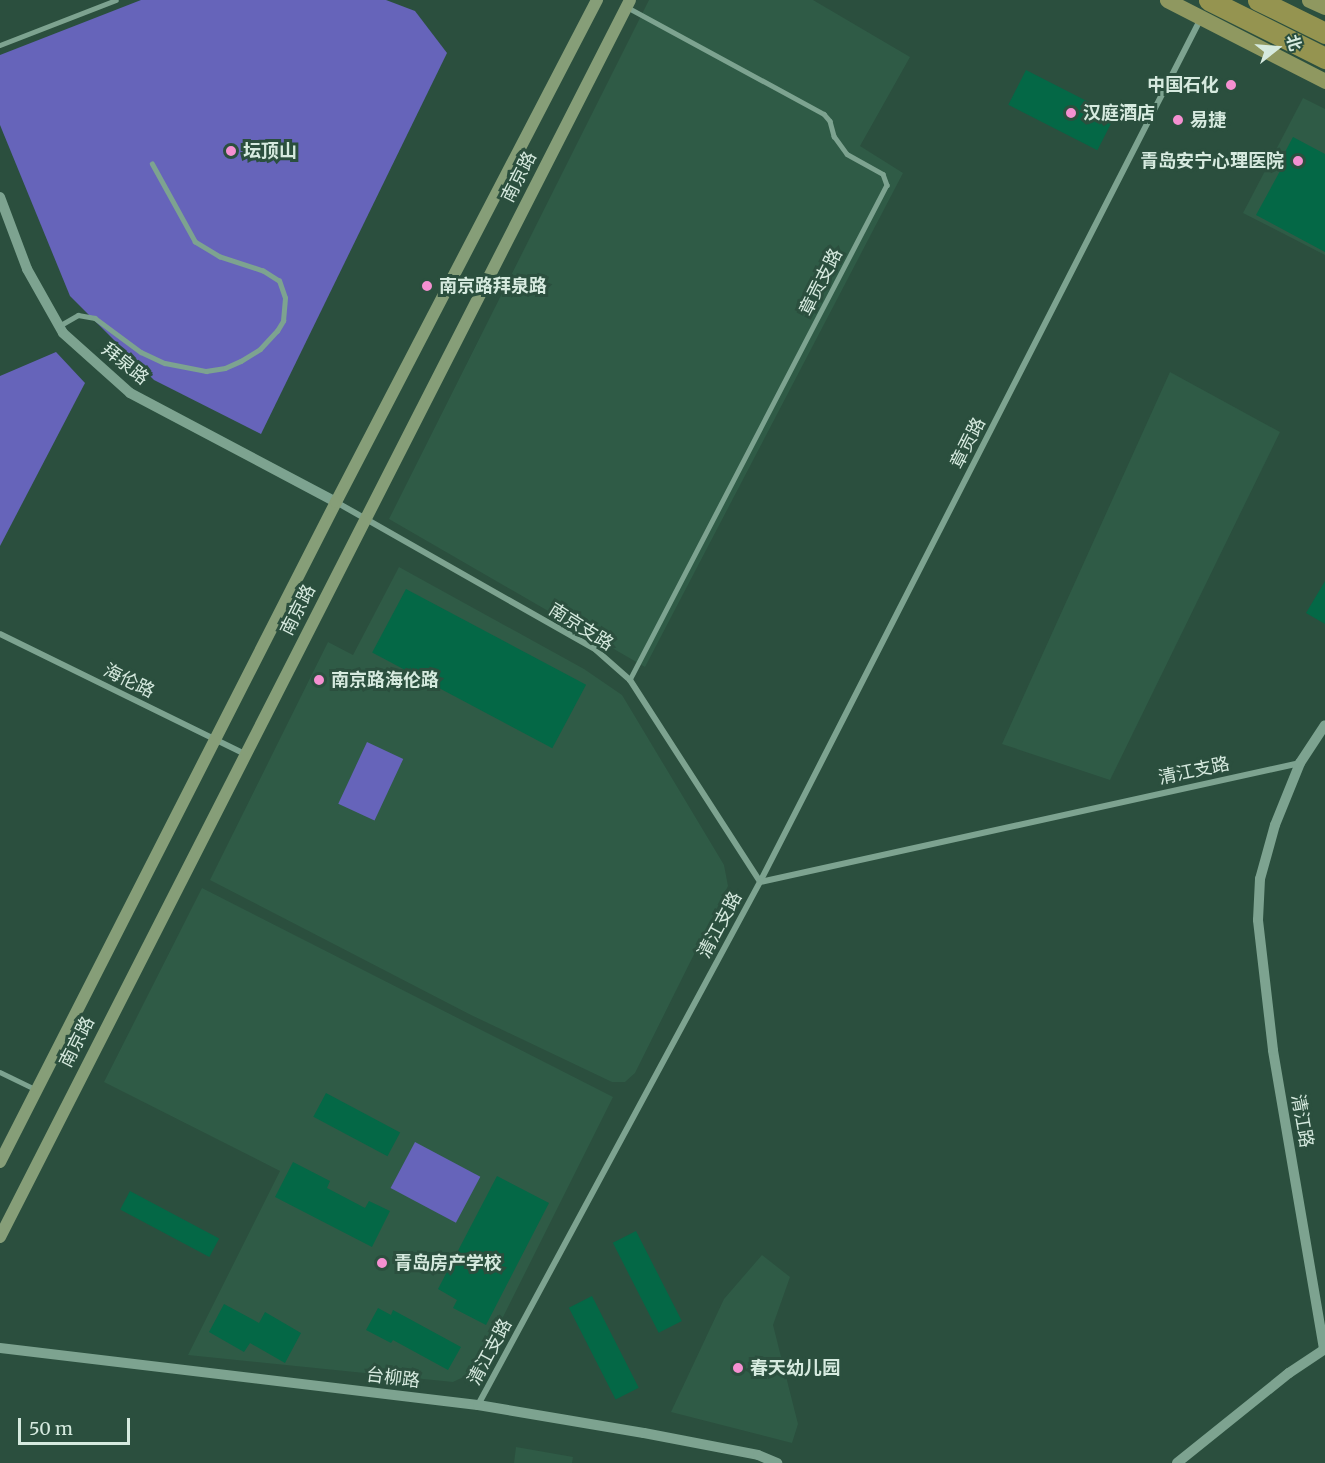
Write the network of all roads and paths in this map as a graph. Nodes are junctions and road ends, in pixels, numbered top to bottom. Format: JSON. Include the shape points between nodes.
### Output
{"nodes":[{"id":1,"x":116,"y":0,"type":"edge"},
{"id":2,"x":597,"y":0,"type":"edge"},
{"id":3,"x":1167,"y":0,"type":"edge"},
{"id":4,"x":1258,"y":0,"type":"edge"},
{"id":5,"x":1309,"y":0,"type":"edge"},
{"id":6,"x":628,"y":4,"type":"edge"},
{"id":7,"x":1325,"y":7,"type":"edge"},
{"id":8,"x":1205,"y":9,"type":"edge"},
{"id":9,"x":1325,"y":33,"type":"edge"},
{"id":10,"x":0,"y":45,"type":"edge"},
{"id":11,"x":1325,"y":58,"type":"edge"},
{"id":12,"x":1325,"y":81,"type":"edge"},
{"id":13,"x":152,"y":164,"type":"dead end"},
{"id":14,"x":0,"y":197,"type":"edge"},
{"id":15,"x":59,"y":326,"type":"junction"},
{"id":16,"x":336,"y":502,"type":"junction"},
{"id":17,"x":364,"y":517,"type":"junction"},
{"id":18,"x":0,"y":634,"type":"edge"},
{"id":19,"x":630,"y":680,"type":"junction"},
{"id":20,"x":1325,"y":725,"type":"edge"},
{"id":21,"x":214,"y":740,"type":"junction"},
{"id":22,"x":245,"y":754,"type":"junction"},
{"id":23,"x":1300,"y":763,"type":"junction"},
{"id":24,"x":760,"y":882,"type":"junction"},
{"id":25,"x":0,"y":1071,"type":"edge"},
{"id":26,"x":38,"y":1091,"type":"junction"},
{"id":27,"x":0,"y":1162,"type":"edge"},
{"id":28,"x":0,"y":1237,"type":"edge"},
{"id":29,"x":0,"y":1348,"type":"edge"},
{"id":30,"x":1324,"y":1349,"type":"edge"},
{"id":31,"x":478,"y":1405,"type":"junction"},
{"id":32,"x":777,"y":1463,"type":"edge"},
{"id":33,"x":1177,"y":1463,"type":"edge"}],
"edges":[{"from":1,"to":10,"type":"lane"},
{"from":2,"to":16,"type":"main road","name":"南京路"},
{"from":3,"to":8,"type":"main road"},
{"from":4,"to":9,"type":"highway"},
{"from":5,"to":7,"type":"main road"},
{"from":6,"to":17,"type":"main road","name":"南京路"},
{"from":6,"to":19,"type":"lane","name":"章贡支路","via":[[824,114],[847,154],[883,174],[886,185]]},
{"from":8,"to":11,"type":"highway"},
{"from":8,"to":12,"type":"main road"},
{"from":8,"to":24,"type":"street","name":"章贡路"},
{"from":13,"to":15,"type":"lane","via":[[195,242],[220,257],[263,271],[279,281],[285,298],[283,321],[260,349],[225,368],[206,371],[165,363],[141,352],[94,318],[78,315]]},
{"from":14,"to":15,"type":"street","name":"拜泉路","via":[[27,268]]},
{"from":15,"to":16,"type":"street","name":"拜泉路","via":[[130,393]]},
{"from":16,"to":17,"type":"street","name":"南京支路"},
{"from":16,"to":21,"type":"main road","name":"南京路"},
{"from":17,"to":19,"type":"street","name":"南京支路","via":[[596,650]]},
{"from":17,"to":22,"type":"main road","name":"南京路"},
{"from":18,"to":21,"type":"street","name":"海伦路"},
{"from":19,"to":24,"type":"street","name":"南京支路"},
{"from":20,"to":23,"type":"street","name":"清江路"},
{"from":21,"to":22,"type":"street","name":"海伦路"},
{"from":21,"to":26,"type":"main road","name":"南京路"},
{"from":22,"to":28,"type":"main road","name":"南京路"},
{"from":23,"to":24,"type":"street","name":"清江支路"},
{"from":23,"to":30,"type":"street","name":"清江路","via":[[1260,879],[1258,920],[1273,1050]]},
{"from":24,"to":31,"type":"street","name":"清江支路"},
{"from":25,"to":26,"type":"lane"},
{"from":26,"to":27,"type":"main road","name":"南京路"},
{"from":29,"to":31,"type":"street","name":"台柳路"},
{"from":30,"to":33,"type":"street","name":"清江路","via":[[1289,1372]]},
{"from":31,"to":32,"type":"street","name":"台柳路","via":[[644,1432],[758,1455]]}]}
